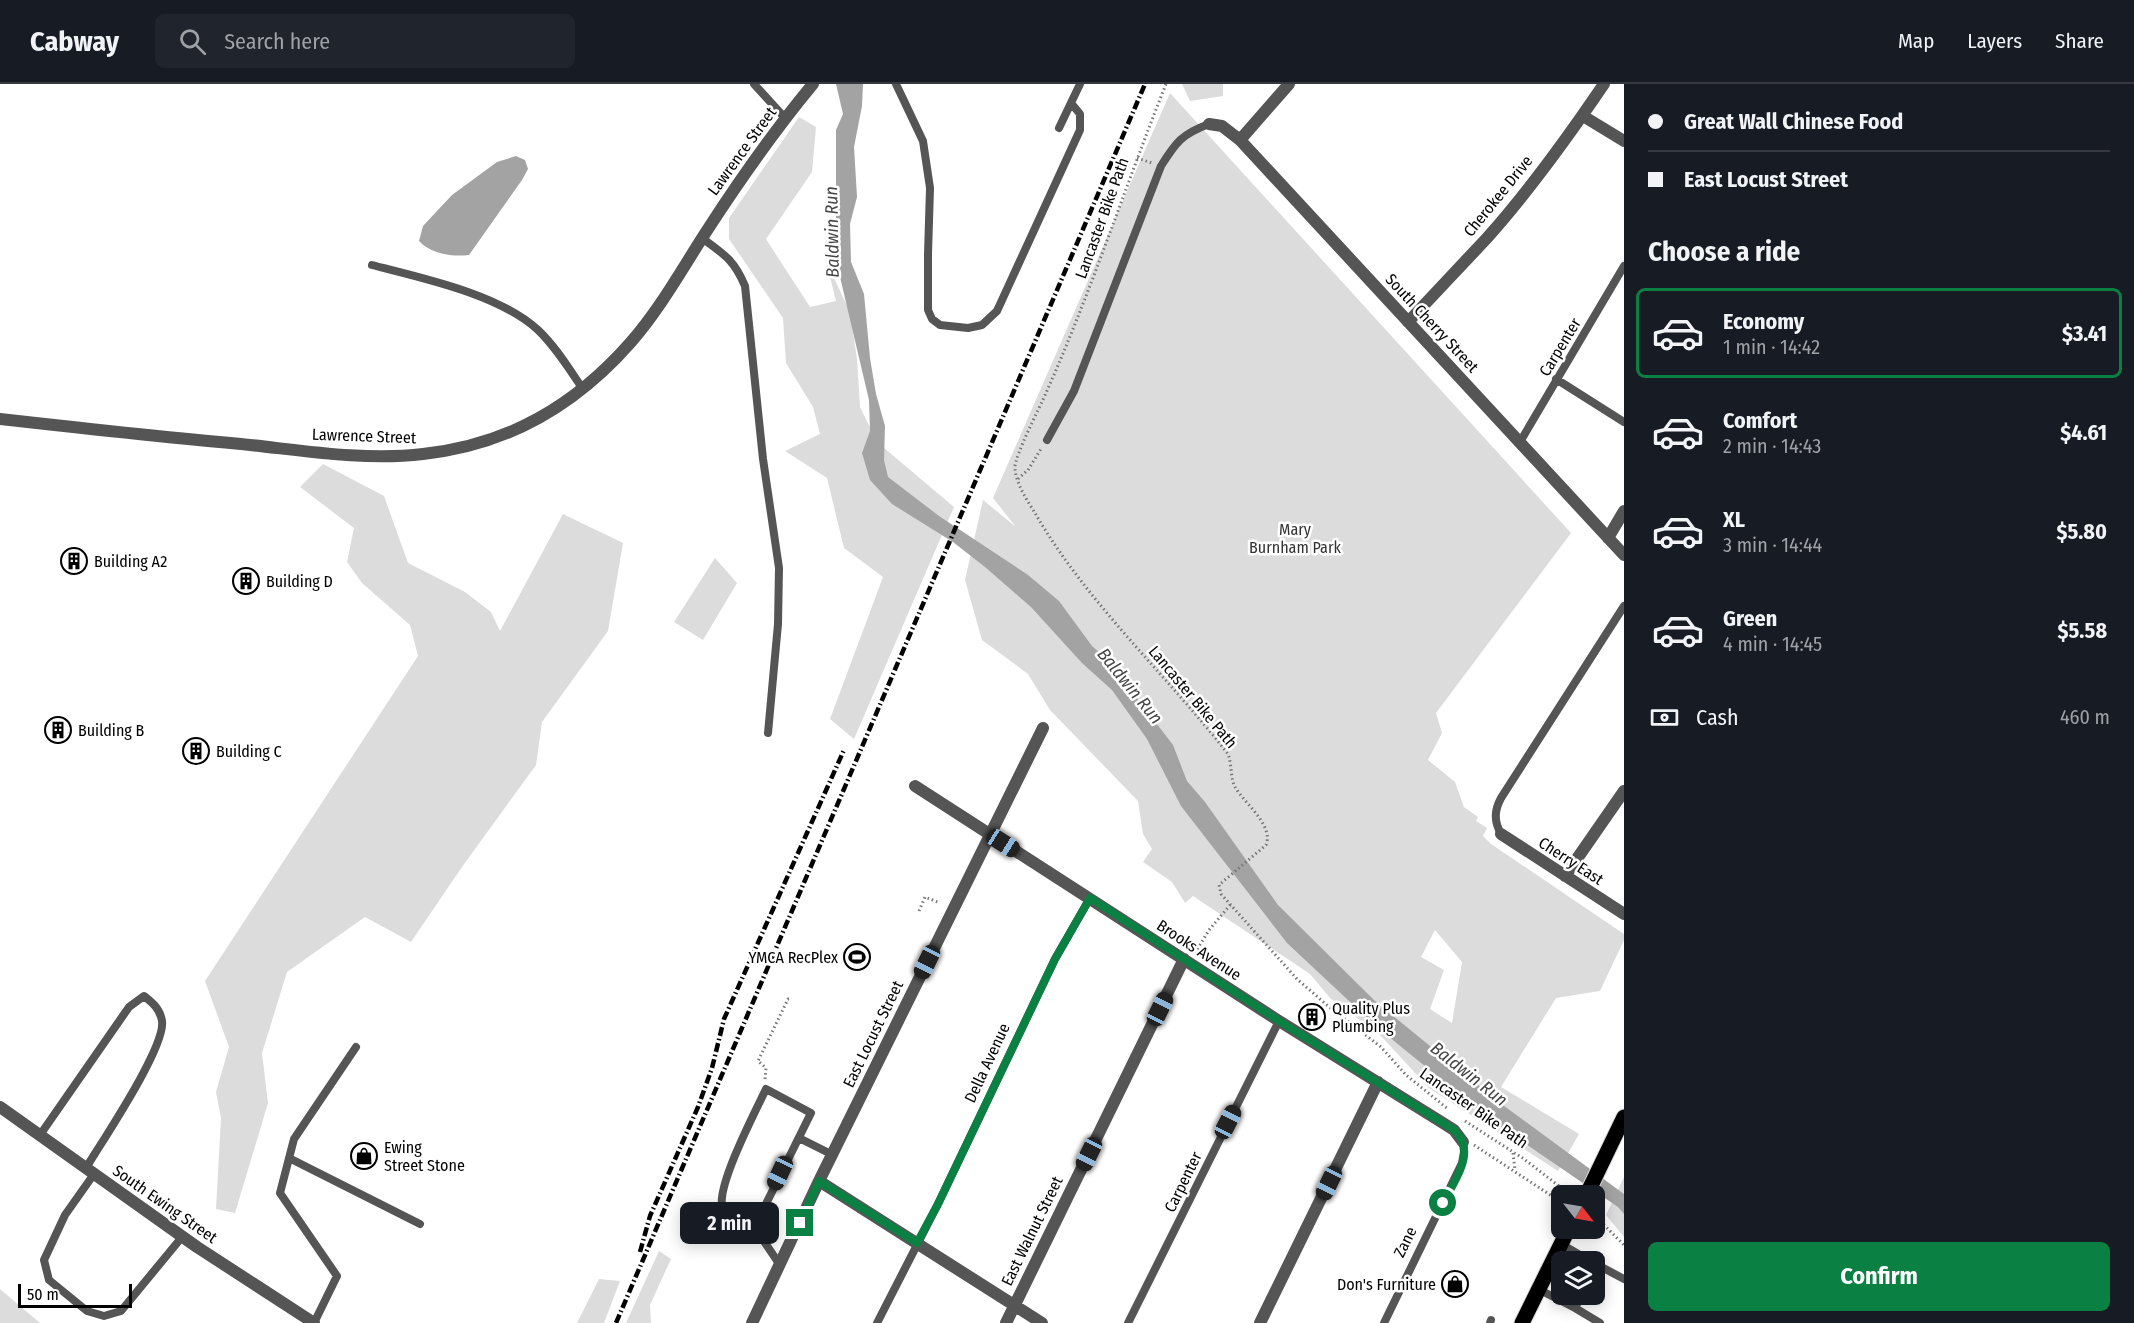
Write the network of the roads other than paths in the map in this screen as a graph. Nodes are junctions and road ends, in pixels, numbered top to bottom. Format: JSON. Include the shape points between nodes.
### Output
{"nodes":[{"id":1,"x":754,"y":84,"type":"edge"},
{"id":2,"x":812,"y":84,"type":"edge"},
{"id":3,"x":896,"y":84,"type":"edge"},
{"id":4,"x":1080,"y":84,"type":"edge"},
{"id":5,"x":1289,"y":84,"type":"edge"},
{"id":6,"x":1604,"y":84,"type":"edge"},
{"id":7,"x":1071,"y":103,"type":"junction"},
{"id":8,"x":1583,"y":116,"type":"junction"},
{"id":9,"x":785,"y":118,"type":"junction"},
{"id":10,"x":1209,"y":124,"type":"joint"},
{"id":11,"x":1059,"y":128,"type":"dead end"},
{"id":12,"x":1240,"y":140,"type":"junction"},
{"id":13,"x":1624,"y":141,"type":"edge"},
{"id":14,"x":702,"y":238,"type":"junction"},
{"id":15,"x":372,"y":265,"type":"dead end"},
{"id":16,"x":1624,"y":266,"type":"edge"},
{"id":17,"x":1408,"y":322,"type":"junction"},
{"id":18,"x":1556,"y":379,"type":"junction"},
{"id":19,"x":583,"y":389,"type":"junction"},
{"id":20,"x":0,"y":419,"type":"edge"},
{"id":21,"x":1624,"y":422,"type":"edge"},
{"id":22,"x":1047,"y":440,"type":"road end"},
{"id":23,"x":1520,"y":442,"type":"junction"},
{"id":24,"x":1624,"y":511,"type":"edge"},
{"id":25,"x":1608,"y":538,"type":"junction"},
{"id":26,"x":1624,"y":555,"type":"edge"},
{"id":27,"x":1624,"y":606,"type":"edge"},
{"id":28,"x":1043,"y":728,"type":"dead end"},
{"id":29,"x":768,"y":733,"type":"dead end"},
{"id":30,"x":915,"y":786,"type":"dead end"},
{"id":31,"x":1624,"y":791,"type":"edge"},
{"id":32,"x":989,"y":834,"type":"junction"},
{"id":33,"x":1501,"y":834,"type":"joint"},
{"id":34,"x":1565,"y":876,"type":"junction"},
{"id":35,"x":1090,"y":898,"type":"junction"},
{"id":36,"x":1624,"y":914,"type":"edge"},
{"id":37,"x":1186,"y":961,"type":"junction"},
{"id":38,"x":1279,"y":1021,"type":"junction"},
{"id":39,"x":356,"y":1047,"type":"dead end"},
{"id":40,"x":1378,"y":1082,"type":"junction"},
{"id":41,"x":0,"y":1107,"type":"edge"},
{"id":42,"x":1623,"y":1120,"type":"edge"},
{"id":43,"x":40,"y":1135,"type":"junction"},
{"id":44,"x":799,"y":1138,"type":"junction"},
{"id":45,"x":1463,"y":1142,"type":"joint"},
{"id":46,"x":832,"y":1155,"type":"junction"},
{"id":47,"x":290,"y":1158,"type":"junction"},
{"id":48,"x":90,"y":1171,"type":"junction"},
{"id":49,"x":819,"y":1181,"type":"junction"},
{"id":50,"x":1591,"y":1185,"type":"edge"},
{"id":51,"x":751,"y":1222,"type":"junction"},
{"id":52,"x":420,"y":1224,"type":"dead end"},
{"id":53,"x":182,"y":1237,"type":"junction"},
{"id":54,"x":1564,"y":1239,"type":"edge"},
{"id":55,"x":917,"y":1243,"type":"junction"},
{"id":56,"x":1561,"y":1244,"type":"junction"},
{"id":57,"x":1572,"y":1251,"type":"edge"},
{"id":58,"x":780,"y":1264,"type":"junction"},
{"id":59,"x":1605,"y":1270,"type":"edge"},
{"id":60,"x":1624,"y":1279,"type":"edge"},
{"id":61,"x":1538,"y":1289,"type":"junction"},
{"id":62,"x":1014,"y":1305,"type":"junction"},
{"id":63,"x":1576,"y":1305,"type":"edge"},
{"id":64,"x":1575,"y":1308,"type":"junction"},
{"id":65,"x":314,"y":1323,"type":"edge"},
{"id":66,"x":752,"y":1323,"type":"edge"},
{"id":67,"x":877,"y":1323,"type":"edge"},
{"id":68,"x":1005,"y":1323,"type":"edge"},
{"id":69,"x":1042,"y":1323,"type":"edge"},
{"id":70,"x":1128,"y":1323,"type":"edge"},
{"id":71,"x":1260,"y":1323,"type":"edge"},
{"id":72,"x":1384,"y":1323,"type":"edge"},
{"id":73,"x":1522,"y":1323,"type":"edge"},
{"id":74,"x":1600,"y":1323,"type":"edge"}],
"edges":[{"from":1,"to":9,"type":"lane"},
{"from":2,"to":9,"type":"street","name":"Lawrence Street"},
{"from":3,"to":7,"type":"lane","via":[[923,141],[930,188],[928,310],[939,325],[982,325],[997,311],[1080,130],[1080,114]]},
{"from":4,"to":7,"type":"lane"},
{"from":5,"to":12,"type":"street"},
{"from":6,"to":8,"type":"street","name":"Cherokee Drive"},
{"from":7,"to":11,"type":"lane"},
{"from":8,"to":13,"type":"street"},
{"from":8,"to":17,"type":"street","name":"Cherokee Drive","via":[[1487,237]]},
{"from":9,"to":14,"type":"street","name":"Lawrence Street"},
{"from":10,"to":12,"type":"street","name":"South Cherry Street","via":[[1222,126]]},
{"from":10,"to":22,"type":"lane","via":[[1190,131],[1174,145],[1161,166],[1074,391]]},
{"from":12,"to":17,"type":"street","name":"South Cherry Street"},
{"from":14,"to":19,"type":"street","name":"Lawrence Street","via":[[634,339]]},
{"from":14,"to":29,"type":"lane","via":[[728,256],[745,286],[779,568]]},
{"from":15,"to":19,"type":"lane","via":[[465,292],[515,314],[544,336]]},
{"from":16,"to":18,"type":"lane","name":"Carpenter"},
{"from":17,"to":23,"type":"street","name":"South Cherry Street"},
{"from":18,"to":21,"type":"lane"},
{"from":18,"to":23,"type":"lane","name":"Carpenter"},
{"from":19,"to":20,"type":"street","name":"Lawrence Street","via":[[529,425],[508,434],[422,454],[331,453]]},
{"from":23,"to":25,"type":"street","name":"South Cherry Street"},
{"from":24,"to":25,"type":"street"},
{"from":25,"to":26,"type":"street","name":"South Cherry Street"},
{"from":27,"to":33,"type":"lane","via":[[1501,798],[1495,812]]},
{"from":28,"to":32,"type":"street","name":"East Locust Street"},
{"from":30,"to":32,"type":"street","name":"Brooks Avenue"},
{"from":31,"to":34,"type":"street"},
{"from":32,"to":35,"type":"street","name":"Brooks Avenue"},
{"from":32,"to":46,"type":"street","name":"East Locust Street"},
{"from":33,"to":34,"type":"street","name":"Cherry East"},
{"from":34,"to":36,"type":"street","name":"Cherry East"},
{"from":35,"to":37,"type":"street","name":"Brooks Avenue"},
{"from":35,"to":55,"type":"lane","name":"Della Avenue","via":[[1055,959]]},
{"from":37,"to":38,"type":"street","name":"Brooks Avenue"},
{"from":37,"to":62,"type":"street","name":"East Walnut Street"},
{"from":38,"to":40,"type":"street","name":"Brooks Avenue"},
{"from":38,"to":70,"type":"lane","name":"Carpenter"},
{"from":39,"to":47,"type":"lane","via":[[294,1139]]},
{"from":40,"to":45,"type":"street","name":"Brooks Avenue","via":[[1454,1130]]},
{"from":40,"to":71,"type":"street"},
{"from":41,"to":43,"type":"street","name":"South Ewing Street"},
{"from":42,"to":50,"type":"main road"},
{"from":43,"to":48,"type":"street","name":"South Ewing Street"},
{"from":43,"to":48,"type":"lane","via":[[129,1007],[144,996],[156,1005],[163,1023],[158,1043]]},
{"from":44,"to":46,"type":"lane"},
{"from":44,"to":51,"type":"lane","via":[[764,1208]]},
{"from":44,"to":51,"type":"lane","via":[[811,1113],[766,1089],[727,1178],[722,1205],[728,1216],[739,1223]]},
{"from":45,"to":72,"type":"lane","name":"Zane","via":[[1462,1163]]},
{"from":46,"to":49,"type":"street","name":"East Locust Street"},
{"from":47,"to":52,"type":"lane"},
{"from":47,"to":65,"type":"lane","via":[[280,1193],[337,1276]]},
{"from":48,"to":53,"type":"street","name":"South Ewing Street"},
{"from":48,"to":53,"type":"lane","via":[[44,1260],[49,1280],[87,1311],[104,1316],[121,1311]]},
{"from":49,"to":55,"type":"street"},
{"from":49,"to":58,"type":"street","name":"East Locust Street"},
{"from":51,"to":58,"type":"lane"},
{"from":53,"to":65,"type":"street","name":"South Ewing Street"},
{"from":54,"to":56,"type":"main road"},
{"from":55,"to":62,"type":"street"},
{"from":55,"to":67,"type":"lane","name":"Della Avenue"},
{"from":56,"to":57,"type":"lane"},
{"from":56,"to":61,"type":"main road"},
{"from":58,"to":66,"type":"street","name":"East Locust Street"},
{"from":59,"to":60,"type":"lane"},
{"from":61,"to":64,"type":"lane"},
{"from":61,"to":73,"type":"main road"},
{"from":62,"to":68,"type":"street","name":"East Walnut Street"},
{"from":62,"to":69,"type":"street"},
{"from":63,"to":64,"type":"lane"},
{"from":64,"to":74,"type":"lane"}]}
